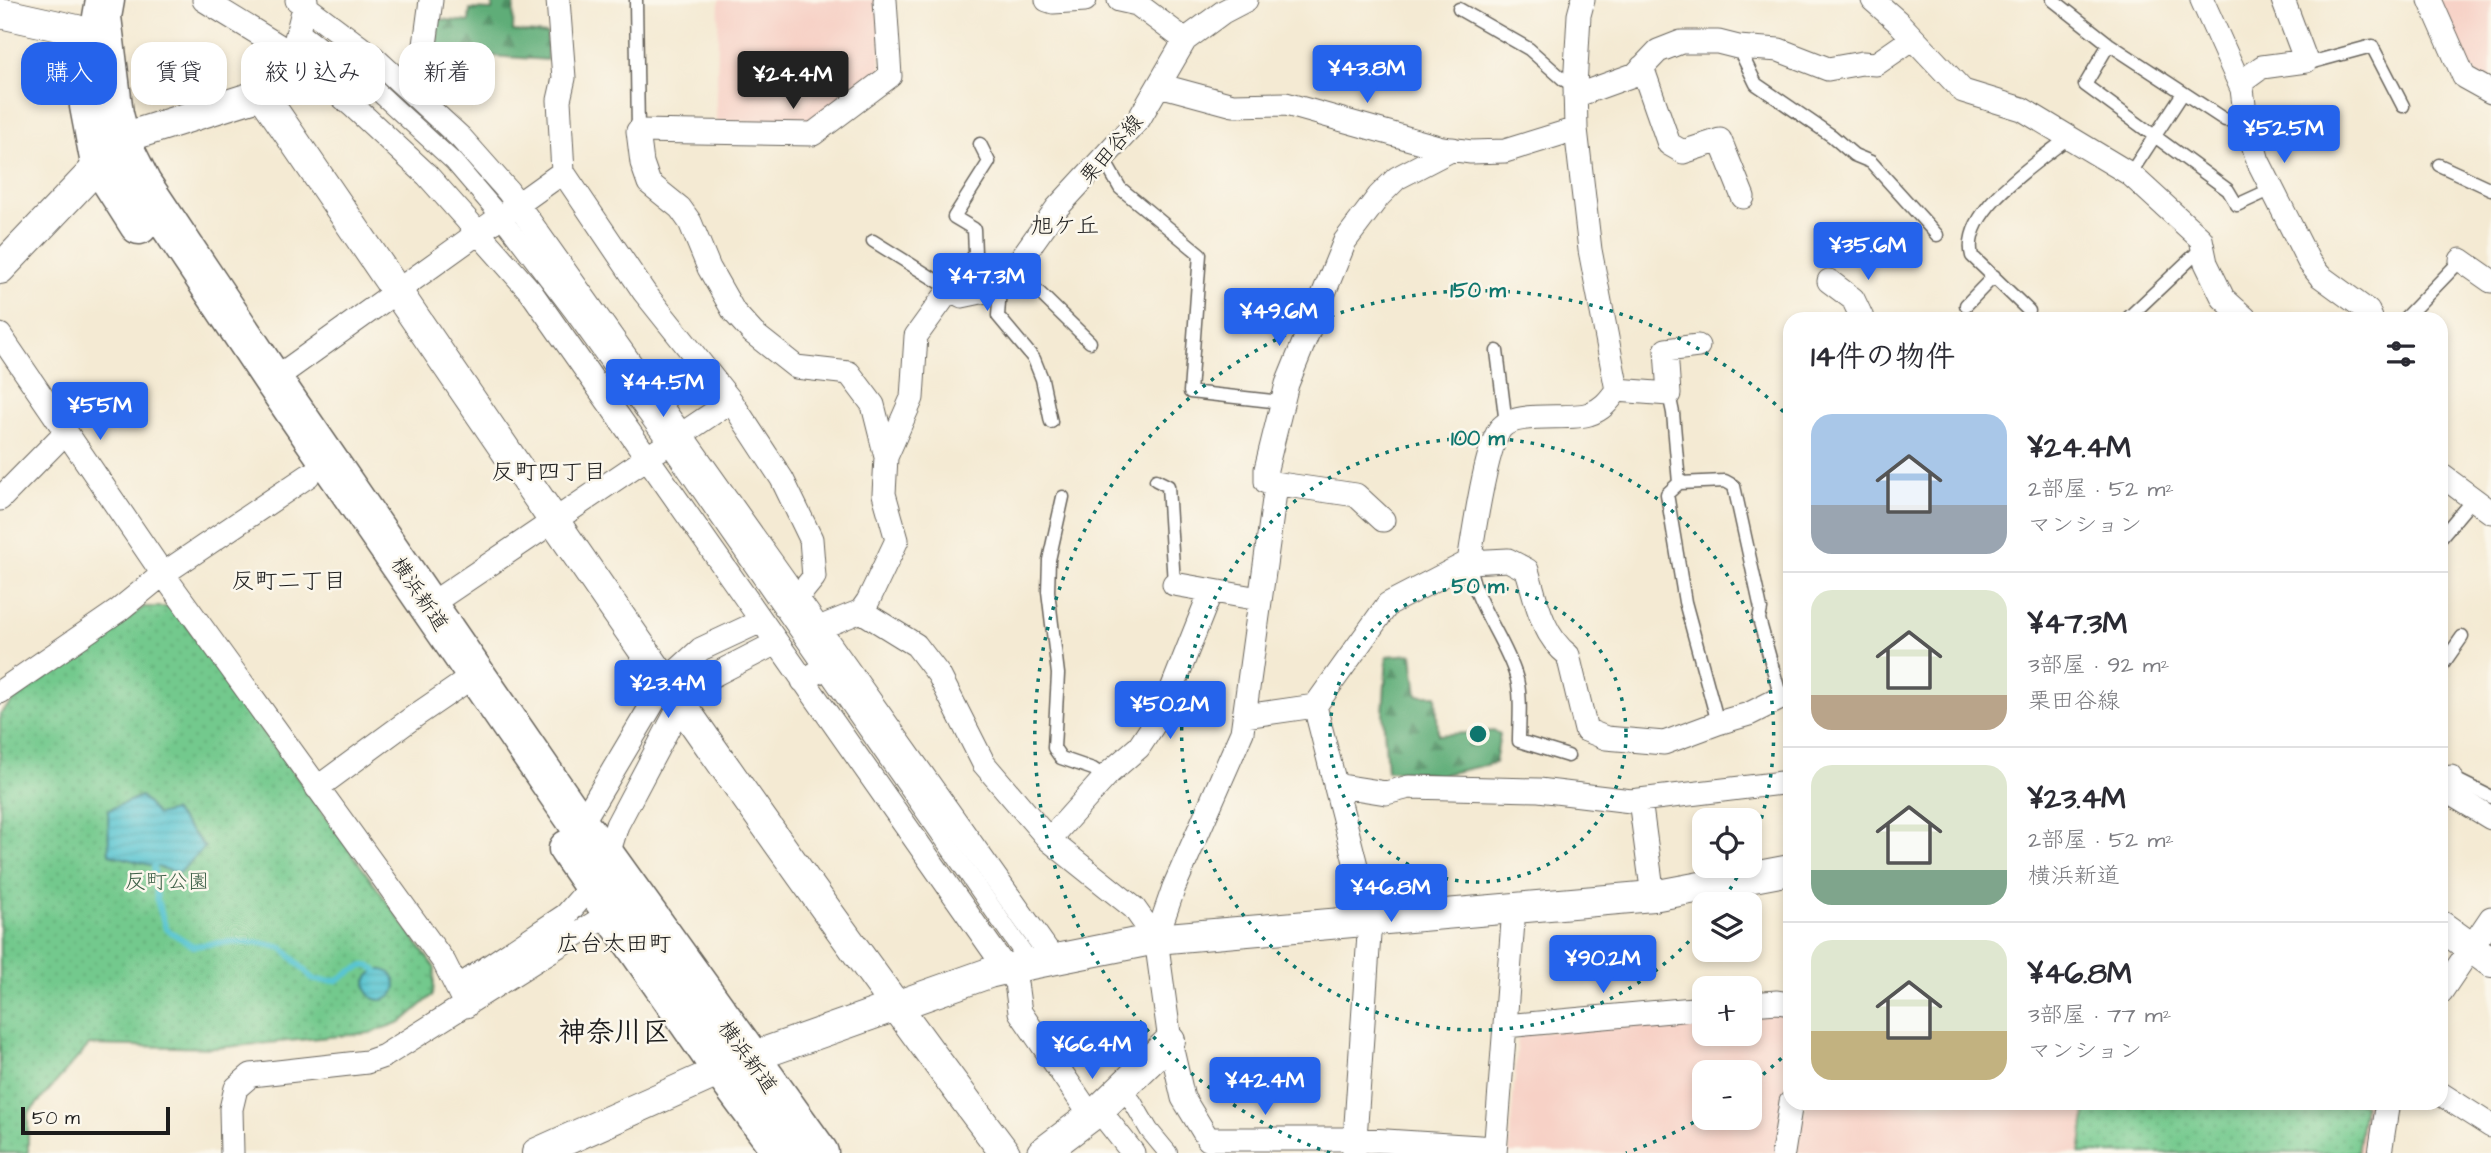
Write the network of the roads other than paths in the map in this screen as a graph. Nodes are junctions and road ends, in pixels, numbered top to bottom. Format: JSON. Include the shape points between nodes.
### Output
{"nodes":[{"id":1,"x":105,"y":0,"type":"edge"},
{"id":2,"x":204,"y":0,"type":"edge"},
{"id":3,"x":431,"y":0,"type":"edge"},
{"id":4,"x":558,"y":0,"type":"edge"},
{"id":5,"x":636,"y":0,"type":"edge"},
{"id":6,"x":885,"y":0,"type":"edge"},
{"id":7,"x":1047,"y":0,"type":"edge"},
{"id":8,"x":1086,"y":0,"type":"edge"},
{"id":9,"x":1119,"y":0,"type":"edge"},
{"id":10,"x":1246,"y":0,"type":"edge"},
{"id":11,"x":1583,"y":0,"type":"edge"},
{"id":12,"x":1873,"y":0,"type":"edge"},
{"id":13,"x":2053,"y":0,"type":"edge"},
{"id":14,"x":2202,"y":0,"type":"edge"},
{"id":15,"x":2283,"y":0,"type":"edge"},
{"id":16,"x":2430,"y":0,"type":"edge"},
{"id":17,"x":303,"y":1,"type":"edge"},
{"id":18,"x":1151,"y":6,"type":"edge"},
{"id":19,"x":1459,"y":9,"type":"dead end"},
{"id":20,"x":0,"y":13,"type":"edge"},
{"id":21,"x":79,"y":15,"type":"edge"},
{"id":22,"x":298,"y":30,"type":"junction"},
{"id":23,"x":1912,"y":39,"type":"junction"},
{"id":24,"x":1185,"y":40,"type":"junction"},
{"id":25,"x":272,"y":42,"type":"edge"},
{"id":26,"x":295,"y":42,"type":"edge"},
{"id":27,"x":425,"y":42,"type":"edge"},
{"id":28,"x":2109,"y":44,"type":"junction"},
{"id":29,"x":1738,"y":47,"type":"junction"},
{"id":30,"x":2306,"y":61,"type":"junction"},
{"id":31,"x":1642,"y":67,"type":"junction"},
{"id":32,"x":399,"y":81,"type":"edge"},
{"id":33,"x":2240,"y":83,"type":"junction"},
{"id":34,"x":1159,"y":85,"type":"junction"},
{"id":35,"x":1575,"y":91,"type":"junction"},
{"id":36,"x":2491,"y":92,"type":"edge"},
{"id":37,"x":2183,"y":93,"type":"junction"},
{"id":38,"x":241,"y":101,"type":"edge"},
{"id":39,"x":270,"y":105,"type":"edge"},
{"id":40,"x":349,"y":105,"type":"edge"},
{"id":41,"x":426,"y":105,"type":"edge"},
{"id":42,"x":2403,"y":106,"type":"dead end"},
{"id":43,"x":2245,"y":117,"type":"junction"},
{"id":44,"x":1576,"y":129,"type":"junction"},
{"id":45,"x":638,"y":131,"type":"junction"},
{"id":46,"x":2155,"y":136,"type":"junction"},
{"id":47,"x":2069,"y":137,"type":"junction"},
{"id":48,"x":980,"y":144,"type":"dead end"},
{"id":49,"x":1453,"y":149,"type":"junction"},
{"id":50,"x":111,"y":153,"type":"junction"},
{"id":51,"x":1104,"y":160,"type":"junction"},
{"id":52,"x":2439,"y":165,"type":"dead end"},
{"id":53,"x":563,"y":172,"type":"junction"},
{"id":54,"x":2130,"y":174,"type":"junction"},
{"id":55,"x":2272,"y":189,"type":"junction"},
{"id":56,"x":2491,"y":189,"type":"edge"},
{"id":57,"x":1743,"y":197,"type":"dead end"},
{"id":58,"x":509,"y":210,"type":"junction"},
{"id":59,"x":480,"y":232,"type":"junction"},
{"id":60,"x":1937,"y":235,"type":"dead end"},
{"id":61,"x":873,"y":241,"type":"dead end"},
{"id":62,"x":2202,"y":248,"type":"junction"},
{"id":63,"x":2461,"y":260,"type":"joint"},
{"id":64,"x":1014,"y":268,"type":"junction"},
{"id":65,"x":0,"y":269,"type":"edge"},
{"id":66,"x":1994,"y":276,"type":"junction"},
{"id":67,"x":1829,"y":281,"type":"dead end"},
{"id":68,"x":2491,"y":281,"type":"edge"},
{"id":69,"x":1000,"y":288,"type":"junction"},
{"id":70,"x":952,"y":290,"type":"junction"},
{"id":71,"x":397,"y":291,"type":"junction"},
{"id":72,"x":1966,"y":305,"type":"dead end"},
{"id":73,"x":2029,"y":311,"type":"dead end"},
{"id":74,"x":1859,"y":312,"type":"edge"},
{"id":75,"x":2134,"y":312,"type":"edge"},
{"id":76,"x":2238,"y":312,"type":"edge"},
{"id":77,"x":2368,"y":312,"type":"edge"},
{"id":78,"x":2411,"y":312,"type":"edge"},
{"id":79,"x":0,"y":335,"type":"edge"},
{"id":80,"x":1090,"y":342,"type":"dead end"},
{"id":81,"x":1698,"y":346,"type":"dead end"},
{"id":82,"x":1497,"y":351,"type":"dead end"},
{"id":83,"x":273,"y":380,"type":"junction"},
{"id":84,"x":1617,"y":390,"type":"junction"},
{"id":85,"x":1669,"y":394,"type":"junction"},
{"id":86,"x":731,"y":401,"type":"junction"},
{"id":87,"x":1281,"y":402,"type":"junction"},
{"id":88,"x":1051,"y":422,"type":"dead end"},
{"id":89,"x":1506,"y":424,"type":"junction"},
{"id":90,"x":66,"y":432,"type":"junction"},
{"id":91,"x":673,"y":438,"type":"junction"},
{"id":92,"x":646,"y":457,"type":"junction"},
{"id":93,"x":886,"y":457,"type":"junction"},
{"id":94,"x":308,"y":476,"type":"junction"},
{"id":95,"x":1156,"y":480,"type":"dead end"},
{"id":96,"x":2448,"y":480,"type":"edge"},
{"id":97,"x":1679,"y":483,"type":"junction"},
{"id":98,"x":1276,"y":485,"type":"junction"},
{"id":99,"x":1063,"y":497,"type":"dead end"},
{"id":100,"x":0,"y":499,"type":"edge"},
{"id":101,"x":2482,"y":506,"type":"edge"},
{"id":102,"x":554,"y":519,"type":"junction"},
{"id":103,"x":1383,"y":520,"type":"dead end"},
{"id":104,"x":2448,"y":532,"type":"edge"},
{"id":105,"x":1469,"y":562,"type":"junction"},
{"id":106,"x":163,"y":573,"type":"junction"},
{"id":107,"x":1174,"y":584,"type":"joint"},
{"id":108,"x":1211,"y":591,"type":"junction"},
{"id":109,"x":796,"y":598,"type":"junction"},
{"id":110,"x":1259,"y":598,"type":"junction"},
{"id":111,"x":428,"y":606,"type":"junction"},
{"id":112,"x":861,"y":611,"type":"junction"},
{"id":113,"x":761,"y":621,"type":"junction"},
{"id":114,"x":819,"y":628,"type":"junction"},
{"id":115,"x":2462,"y":637,"type":"dead end"},
{"id":116,"x":776,"y":643,"type":"junction"},
{"id":117,"x":2448,"y":657,"type":"edge"},
{"id":118,"x":832,"y":664,"type":"junction"},
{"id":119,"x":803,"y":681,"type":"junction"},
{"id":120,"x":464,"y":682,"type":"junction"},
{"id":121,"x":2,"y":688,"type":"edge"},
{"id":122,"x":674,"y":693,"type":"junction"},
{"id":123,"x":1782,"y":698,"type":"joint"},
{"id":124,"x":1315,"y":706,"type":"junction"},
{"id":125,"x":1245,"y":716,"type":"junction"},
{"id":126,"x":1718,"y":723,"type":"junction"},
{"id":127,"x":1569,"y":756,"type":"dead end"},
{"id":128,"x":2448,"y":774,"type":"edge"},
{"id":129,"x":1105,"y":777,"type":"junction"},
{"id":130,"x":1783,"y":783,"type":"edge"},
{"id":131,"x":1335,"y":785,"type":"junction"},
{"id":132,"x":317,"y":788,"type":"junction"},
{"id":133,"x":2448,"y":792,"type":"edge"},
{"id":134,"x":2491,"y":797,"type":"edge"},
{"id":135,"x":1640,"y":800,"type":"junction"},
{"id":136,"x":2491,"y":818,"type":"edge"},
{"id":137,"x":580,"y":826,"type":"junction"},
{"id":138,"x":1049,"y":840,"type":"junction"},
{"id":139,"x":1783,"y":871,"type":"edge"},
{"id":140,"x":604,"y":885,"type":"junction"},
{"id":141,"x":1653,"y":896,"type":"junction"},
{"id":142,"x":1514,"y":908,"type":"junction"},
{"id":143,"x":2491,"y":918,"type":"edge"},
{"id":144,"x":1370,"y":920,"type":"junction"},
{"id":145,"x":2448,"y":931,"type":"edge"},
{"id":146,"x":1156,"y":939,"type":"junction"},
{"id":147,"x":2481,"y":954,"type":"edge"},
{"id":148,"x":1030,"y":965,"type":"junction"},
{"id":149,"x":2448,"y":985,"type":"edge"},
{"id":150,"x":461,"y":997,"type":"junction"},
{"id":151,"x":1783,"y":1003,"type":"edge"},
{"id":152,"x":1762,"y":1004,"type":"edge"},
{"id":153,"x":896,"y":1008,"type":"junction"},
{"id":154,"x":1692,"y":1010,"type":"edge"},
{"id":155,"x":1505,"y":1026,"type":"junction"},
{"id":156,"x":1170,"y":1041,"type":"junction"},
{"id":157,"x":735,"y":1064,"type":"junction"},
{"id":158,"x":2448,"y":1098,"type":"edge"},
{"id":159,"x":1132,"y":1101,"type":"dead end"},
{"id":160,"x":1790,"y":1110,"type":"edge"},
{"id":161,"x":2387,"y":1110,"type":"edge"},
{"id":162,"x":1095,"y":1113,"type":"junction"},
{"id":163,"x":2491,"y":1126,"type":"edge"},
{"id":164,"x":1354,"y":1146,"type":"edge"},
{"id":165,"x":557,"y":1149,"type":"edge"},
{"id":166,"x":1495,"y":1151,"type":"edge"},
{"id":167,"x":232,"y":1153,"type":"edge"},
{"id":168,"x":783,"y":1153,"type":"edge"},
{"id":169,"x":819,"y":1153,"type":"edge"},
{"id":170,"x":1005,"y":1153,"type":"edge"},
{"id":171,"x":1042,"y":1153,"type":"edge"},
{"id":172,"x":1132,"y":1153,"type":"edge"},
{"id":173,"x":1168,"y":1153,"type":"edge"},
{"id":174,"x":1783,"y":1153,"type":"edge"},
{"id":175,"x":2380,"y":1153,"type":"edge"}],
"edges":[{"from":1,"to":50,"type":"highway","name":"横浜新道","via":[[102,17],[114,114]]},
{"from":2,"to":25,"type":"street"},
{"from":3,"to":27,"type":"street"},
{"from":4,"to":53,"type":"street","via":[[564,78],[559,100]]},
{"from":5,"to":45,"type":"lane"},
{"from":6,"to":45,"type":"street","via":[[890,76],[814,134]]},
{"from":7,"to":8,"type":"street"},
{"from":9,"to":18,"type":"street"},
{"from":10,"to":24,"type":"street","name":"栗田谷線"},
{"from":11,"to":35,"type":"street"},
{"from":12,"to":23,"type":"street"},
{"from":13,"to":28,"type":"lane"},
{"from":14,"to":33,"type":"street"},
{"from":15,"to":30,"type":"street"},
{"from":16,"to":36,"type":"street","via":[[2464,77]]},
{"from":17,"to":22,"type":"street"},
{"from":17,"to":32,"type":"street"},
{"from":18,"to":24,"type":"street"},
{"from":19,"to":35,"type":"lane","via":[[1529,49]]},
{"from":20,"to":21,"type":"street"},
{"from":21,"to":50,"type":"highway","name":"横浜新道"},
{"from":22,"to":26,"type":"street"},
{"from":22,"to":58,"type":"street","via":[[377,91]]},
{"from":23,"to":29,"type":"street","via":[[1876,64],[1828,69],[1779,50]]},
{"from":23,"to":47,"type":"street","via":[[1962,91],[2022,109]]},
{"from":24,"to":34,"type":"street","name":"栗田谷線"},
{"from":28,"to":37,"type":"lane"},
{"from":28,"to":46,"type":"lane","via":[[2085,85]]},
{"from":29,"to":31,"type":"street","via":[[1681,42],[1658,51]]},
{"from":29,"to":60,"type":"lane","via":[[1756,84],[1854,155],[1871,162]]},
{"from":30,"to":33,"type":"street","via":[[2262,67]]},
{"from":30,"to":42,"type":"lane","via":[[2372,46]]},
{"from":31,"to":35,"type":"street","via":[[1636,74]]},
{"from":31,"to":57,"type":"street","via":[[1669,144],[1683,152],[1720,140]]},
{"from":33,"to":43,"type":"street"},
{"from":34,"to":49,"type":"street","via":[[1233,105],[1286,104]]},
{"from":34,"to":51,"type":"street","name":"栗田谷線","via":[[1139,119]]},
{"from":35,"to":44,"type":"street"},
{"from":37,"to":43,"type":"lane","via":[[2225,120]]},
{"from":37,"to":46,"type":"lane"},
{"from":38,"to":50,"type":"street","via":[[139,133]]},
{"from":39,"to":71,"type":"street"},
{"from":40,"to":59,"type":"street","via":[[427,175]]},
{"from":41,"to":58,"type":"street","via":[[461,138]]},
{"from":43,"to":55,"type":"street"},
{"from":44,"to":49,"type":"street","via":[[1505,151]]},
{"from":44,"to":84,"type":"street","via":[[1590,250]]},
{"from":45,"to":93,"type":"street","via":[[649,183],[690,222],[734,312],[796,367],[849,373],[873,405]]},
{"from":46,"to":54,"type":"lane"},
{"from":46,"to":55,"type":"lane","via":[[2228,191],[2237,205]]},
{"from":47,"to":54,"type":"street"},
{"from":47,"to":66,"type":"lane","via":[[1988,203],[1974,227],[1969,245],[1972,256]]},
{"from":48,"to":70,"type":"lane","via":[[989,162],[954,217],[974,229],[975,253]]},
{"from":49,"to":87,"type":"street","via":[[1397,178],[1345,241]]},
{"from":50,"to":65,"type":"street"},
{"from":50,"to":83,"type":"highway","name":"横浜新道","via":[[142,184]]},
{"from":50,"to":94,"type":"highway","name":"横浜新道"},
{"from":51,"to":64,"type":"street","name":"栗田谷線","via":[[1057,208]]},
{"from":51,"to":87,"type":"lane","via":[[1121,188],[1200,254],[1190,392]]},
{"from":52,"to":56,"type":"lane"},
{"from":53,"to":58,"type":"street"},
{"from":53,"to":86,"type":"street","via":[[644,292]]},
{"from":54,"to":62,"type":"street","via":[[2201,239]]},
{"from":55,"to":77,"type":"street","via":[[2309,262],[2320,276]]},
{"from":58,"to":59,"type":"street"},
{"from":58,"to":91,"type":"street","via":[[597,313]]},
{"from":59,"to":71,"type":"street"},
{"from":59,"to":92,"type":"street","via":[[531,292]]},
{"from":61,"to":70,"type":"lane"},
{"from":62,"to":75,"type":"lane"},
{"from":62,"to":76,"type":"street","via":[[2223,298]]},
{"from":63,"to":68,"type":"street"},
{"from":63,"to":78,"type":"lane"},
{"from":64,"to":69,"type":"street","name":"栗田谷線"},
{"from":64,"to":80,"type":"lane"},
{"from":66,"to":72,"type":"lane"},
{"from":66,"to":73,"type":"lane"},
{"from":67,"to":74,"type":"street","via":[[1853,299]]},
{"from":69,"to":70,"type":"street","via":[[962,296]]},
{"from":69,"to":88,"type":"lane","via":[[998,316],[1034,359]]},
{"from":70,"to":93,"type":"street","via":[[916,336],[912,398]]},
{"from":71,"to":83,"type":"street"},
{"from":71,"to":102,"type":"street"},
{"from":79,"to":90,"type":"street"},
{"from":81,"to":85,"type":"street","via":[[1666,351]]},
{"from":82,"to":89,"type":"lane"},
{"from":83,"to":111,"type":"highway","name":"横浜新道"},
{"from":84,"to":85,"type":"street"},
{"from":84,"to":89,"type":"street","via":[[1605,406],[1587,415]]},
{"from":85,"to":97,"type":"lane"},
{"from":86,"to":91,"type":"street"},
{"from":86,"to":109,"type":"street","via":[[782,479],[811,538],[814,577]]},
{"from":87,"to":98,"type":"street","via":[[1266,469],[1266,482]]},
{"from":89,"to":105,"type":"street","via":[[1490,450]]},
{"from":90,"to":100,"type":"street"},
{"from":90,"to":106,"type":"street"},
{"from":91,"to":92,"type":"street"},
{"from":91,"to":109,"type":"street"},
{"from":91,"to":118,"type":"street"},
{"from":92,"to":102,"type":"street"},
{"from":92,"to":113,"type":"street"},
{"from":93,"to":112,"type":"street","via":[[884,494],[897,540]]},
{"from":94,"to":106,"type":"street"},
{"from":94,"to":120,"type":"highway","name":"横浜新道"},
{"from":95,"to":107,"type":"lane","via":[[1168,486]]},
{"from":96,"to":101,"type":"street"},
{"from":97,"to":123,"type":"lane","via":[[1726,481],[1734,486],[1761,609],[1759,619]]},
{"from":97,"to":126,"type":"lane","via":[[1667,494],[1685,602]]},
{"from":98,"to":103,"type":"street","via":[[1356,495]]},
{"from":98,"to":110,"type":"street"},
{"from":99,"to":129,"type":"lane","via":[[1049,560],[1058,674],[1054,748],[1061,758]]},
{"from":101,"to":104,"type":"lane"},
{"from":102,"to":111,"type":"street"},
{"from":102,"to":122,"type":"street"},
{"from":105,"to":124,"type":"street","via":[[1388,604]]},
{"from":105,"to":126,"type":"street","via":[[1508,560],[1527,570],[1545,626],[1569,655],[1587,730],[1606,738],[1664,743]]},
{"from":105,"to":127,"type":"lane","via":[[1471,579],[1517,680],[1519,741]]},
{"from":106,"to":121,"type":"street","via":[[119,610]]},
{"from":106,"to":132,"type":"street"},
{"from":107,"to":108,"type":"street"},
{"from":108,"to":110,"type":"street"},
{"from":108,"to":129,"type":"street","via":[[1164,709],[1139,747]]},
{"from":109,"to":114,"type":"street"},
{"from":110,"to":125,"type":"street"},
{"from":111,"to":120,"type":"highway","name":"横浜新道"},
{"from":112,"to":114,"type":"street"},
{"from":112,"to":138,"type":"street","via":[[916,645],[939,675],[984,764]]},
{"from":113,"to":116,"type":"street"},
{"from":113,"to":122,"type":"street","via":[[701,649]]},
{"from":114,"to":118,"type":"street"},
{"from":115,"to":117,"type":"lane"},
{"from":116,"to":119,"type":"street"},
{"from":116,"to":122,"type":"street"},
{"from":118,"to":119,"type":"street"},
{"from":118,"to":148,"type":"street"},
{"from":119,"to":148,"type":"street"},
{"from":120,"to":132,"type":"street"},
{"from":120,"to":137,"type":"highway","name":"横浜新道"},
{"from":120,"to":140,"type":"highway","name":"横浜新道"},
{"from":122,"to":137,"type":"street"},
{"from":122,"to":140,"type":"street","via":[[617,825]]},
{"from":122,"to":153,"type":"street"},
{"from":123,"to":126,"type":"street"},
{"from":124,"to":125,"type":"street"},
{"from":124,"to":131,"type":"street"},
{"from":125,"to":146,"type":"street"},
{"from":128,"to":134,"type":"lane"},
{"from":129,"to":138,"type":"street"},
{"from":130,"to":135,"type":"street"},
{"from":131,"to":135,"type":"street","via":[[1386,793],[1409,787],[1539,790]]},
{"from":131,"to":144,"type":"street"},
{"from":132,"to":150,"type":"street","via":[[444,962]]},
{"from":133,"to":136,"type":"street"},
{"from":135,"to":141,"type":"street"},
{"from":137,"to":140,"type":"highway","name":"横浜新道"},
{"from":138,"to":146,"type":"street","via":[[1134,908]]},
{"from":139,"to":141,"type":"street"},
{"from":140,"to":150,"type":"street"},
{"from":140,"to":150,"type":"street"},
{"from":140,"to":157,"type":"highway","name":"横浜新道"},
{"from":140,"to":157,"type":"highway","name":"横浜新道"},
{"from":141,"to":142,"type":"street"},
{"from":142,"to":144,"type":"street"},
{"from":142,"to":155,"type":"street"},
{"from":143,"to":147,"type":"street"},
{"from":144,"to":146,"type":"street"},
{"from":144,"to":164,"type":"street"},
{"from":145,"to":147,"type":"street"},
{"from":146,"to":148,"type":"street"},
{"from":146,"to":156,"type":"street"},
{"from":147,"to":149,"type":"street"},
{"from":148,"to":153,"type":"street","via":[[989,973]]},
{"from":148,"to":162,"type":"street","via":[[1016,984],[1020,1013]]},
{"from":150,"to":167,"type":"street","via":[[384,1056],[367,1062],[251,1075],[236,1088],[231,1109]]},
{"from":151,"to":152,"type":"street"},
{"from":153,"to":157,"type":"street"},
{"from":153,"to":170,"type":"street"},
{"from":154,"to":155,"type":"street"},
{"from":155,"to":166,"type":"street"},
{"from":156,"to":162,"type":"street"},
{"from":156,"to":164,"type":"street","via":[[1183,1098],[1208,1139]]},
{"from":157,"to":165,"type":"street"},
{"from":157,"to":168,"type":"highway","name":"横浜新道"},
{"from":157,"to":169,"type":"highway","name":"横浜新道"},
{"from":158,"to":163,"type":"street"},
{"from":159,"to":173,"type":"street"},
{"from":160,"to":174,"type":"street"},
{"from":161,"to":175,"type":"street"},
{"from":162,"to":171,"type":"street"},
{"from":162,"to":172,"type":"street"},
{"from":164,"to":166,"type":"street"}]}
